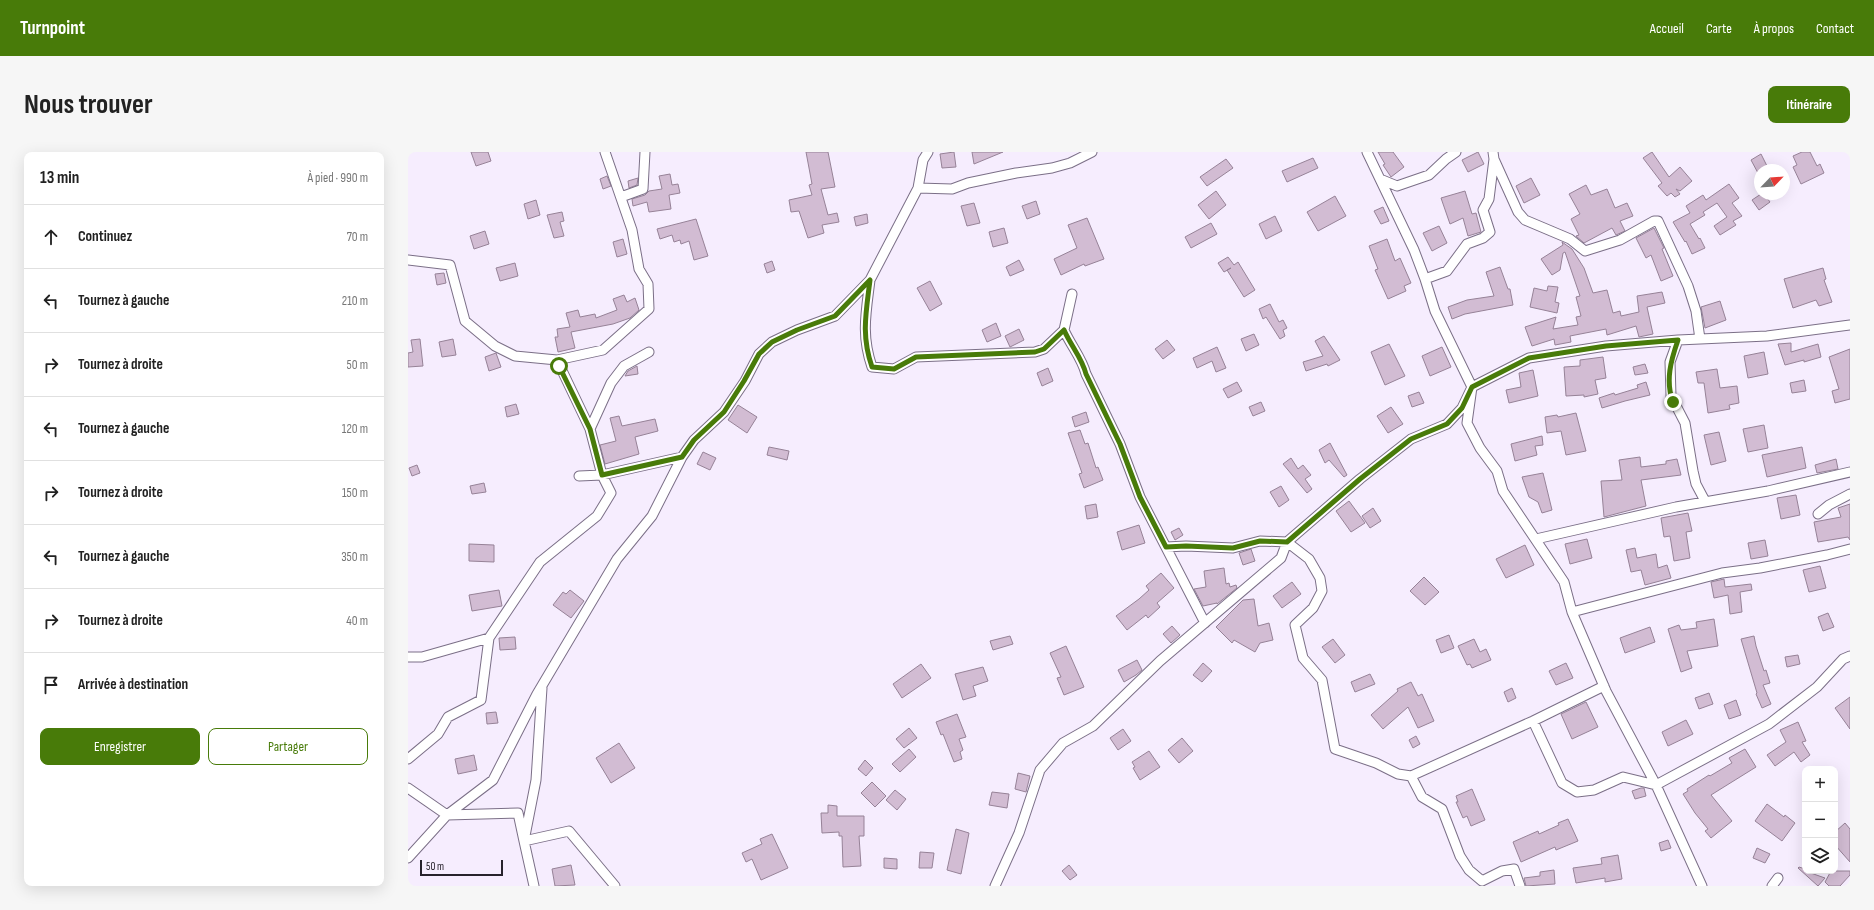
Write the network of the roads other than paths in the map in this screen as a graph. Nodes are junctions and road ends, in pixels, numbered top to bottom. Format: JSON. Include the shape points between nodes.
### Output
{"nodes":[{"id":1,"x":605,"y":152,"type":"edge"},
{"id":2,"x":646,"y":152,"type":"edge"},
{"id":3,"x":928,"y":152,"type":"edge"},
{"id":4,"x":1092,"y":152,"type":"edge"},
{"id":5,"x":1367,"y":152,"type":"edge"},
{"id":6,"x":1456,"y":152,"type":"edge"},
{"id":7,"x":1496,"y":154,"type":"edge"},
{"id":8,"x":1380,"y":179,"type":"junction"},
{"id":9,"x":918,"y":188,"type":"junction"},
{"id":10,"x":621,"y":197,"type":"junction"},
{"id":11,"x":408,"y":260,"type":"edge"},
{"id":12,"x":1425,"y":279,"type":"junction"},
{"id":13,"x":870,"y":280,"type":"junction"},
{"id":14,"x":1072,"y":294,"type":"dead end"},
{"id":15,"x":1850,"y":325,"type":"edge"},
{"id":16,"x":1064,"y":330,"type":"junction"},
{"id":17,"x":1678,"y":340,"type":"junction"},
{"id":18,"x":1700,"y":340,"type":"junction"},
{"id":19,"x":649,"y":352,"type":"dead end"},
{"id":20,"x":557,"y":360,"type":"junction"},
{"id":21,"x":1472,"y":387,"type":"junction"},
{"id":22,"x":590,"y":429,"type":"junction"},
{"id":23,"x":682,"y":457,"type":"junction"},
{"id":24,"x":1850,"y":472,"type":"edge"},
{"id":25,"x":602,"y":475,"type":"junction"},
{"id":26,"x":579,"y":476,"type":"dead end"},
{"id":27,"x":1850,"y":494,"type":"edge"},
{"id":28,"x":1705,"y":501,"type":"junction"},
{"id":29,"x":1818,"y":514,"type":"dead end"},
{"id":30,"x":1536,"y":539,"type":"junction"},
{"id":31,"x":1287,"y":542,"type":"junction"},
{"id":32,"x":1166,"y":547,"type":"junction"},
{"id":33,"x":1850,"y":549,"type":"edge"},
{"id":34,"x":1572,"y":612,"type":"junction"},
{"id":35,"x":1205,"y":623,"type":"junction"},
{"id":36,"x":489,"y":638,"type":"junction"},
{"id":37,"x":1850,"y":656,"type":"edge"},
{"id":38,"x":408,"y":657,"type":"edge"},
{"id":39,"x":542,"y":685,"type":"junction"},
{"id":40,"x":1604,"y":686,"type":"junction"},
{"id":41,"x":1533,"y":721,"type":"junction"},
{"id":42,"x":408,"y":759,"type":"edge"},
{"id":43,"x":1411,"y":776,"type":"junction"},
{"id":44,"x":1656,"y":785,"type":"junction"},
{"id":45,"x":408,"y":788,"type":"edge"},
{"id":46,"x":447,"y":815,"type":"junction"},
{"id":47,"x":524,"y":841,"type":"junction"},
{"id":48,"x":408,"y":858,"type":"edge"},
{"id":49,"x":1778,"y":878,"type":"dead end"},
{"id":50,"x":534,"y":886,"type":"edge"},
{"id":51,"x":615,"y":886,"type":"edge"},
{"id":52,"x":995,"y":886,"type":"edge"},
{"id":53,"x":1520,"y":886,"type":"edge"},
{"id":54,"x":1702,"y":886,"type":"edge"},
{"id":55,"x":1772,"y":886,"type":"edge"}],
"edges":[{"from":1,"to":10,"type":"street"},
{"from":2,"to":10,"type":"street","via":[[643,190]]},
{"from":3,"to":9,"type":"street","via":[[923,160]]},
{"from":4,"to":9,"type":"street","via":[[1070,163],[968,183],[952,189]]},
{"from":5,"to":8,"type":"street"},
{"from":6,"to":8,"type":"street","via":[[1429,175],[1397,186]]},
{"from":7,"to":12,"type":"street","via":[[1489,199],[1483,210],[1490,232],[1483,238],[1467,244],[1447,271]]},
{"from":7,"to":18,"type":"street","via":[[1521,216],[1570,239],[1585,251],[1620,240],[1654,220],[1658,221],[1688,286],[1696,311]]},
{"from":8,"to":12,"type":"street"},
{"from":9,"to":13,"type":"street"},
{"from":10,"to":20,"type":"street","via":[[632,230],[639,269],[648,284],[649,309],[603,350]]},
{"from":11,"to":20,"type":"street","via":[[450,265],[465,321],[495,346],[515,356]]},
{"from":12,"to":21,"type":"street","via":[[1435,311]]},
{"from":13,"to":16,"type":"street","via":[[865,322],[866,348],[872,367],[894,369],[916,357],[1035,352],[1044,349]]},
{"from":13,"to":23,"type":"street","via":[[835,316],[772,342],[759,354],[724,412],[694,440]]},
{"from":14,"to":16,"type":"street"},
{"from":15,"to":18,"type":"street","via":[[1767,336]]},
{"from":16,"to":32,"type":"street","via":[[1083,364],[1120,444],[1140,497]]},
{"from":17,"to":18,"type":"street"},
{"from":17,"to":21,"type":"street","via":[[1606,346],[1529,358]]},
{"from":17,"to":28,"type":"street","via":[[1670,362],[1671,396],[1685,423],[1696,484]]},
{"from":19,"to":22,"type":"street","via":[[624,366],[611,383]]},
{"from":20,"to":22,"type":"street"},
{"from":21,"to":30,"type":"street","via":[[1467,423],[1480,448],[1497,471],[1503,491]]},
{"from":21,"to":31,"type":"street","via":[[1462,408],[1447,424],[1411,439]]},
{"from":22,"to":25,"type":"street"},
{"from":23,"to":25,"type":"street"},
{"from":23,"to":39,"type":"street","via":[[652,516],[617,559]]},
{"from":24,"to":28,"type":"street","via":[[1768,492]]},
{"from":25,"to":26,"type":"street"},
{"from":25,"to":36,"type":"street","via":[[611,493],[597,516],[540,562]]},
{"from":27,"to":29,"type":"street"},
{"from":28,"to":30,"type":"street"},
{"from":30,"to":34,"type":"street","via":[[1564,582]]},
{"from":31,"to":32,"type":"street","via":[[1260,541],[1233,548]]},
{"from":31,"to":35,"type":"street","via":[[1281,558]]},
{"from":31,"to":43,"type":"street","via":[[1309,559],[1320,578],[1322,591],[1313,608],[1295,625],[1303,658],[1322,680],[1335,749],[1376,763],[1398,774]]},
{"from":32,"to":35,"type":"street"},
{"from":33,"to":34,"type":"street","via":[[1691,580]]},
{"from":34,"to":40,"type":"street"},
{"from":35,"to":52,"type":"street","via":[[1093,726],[1063,743],[1040,770],[1019,833]]},
{"from":36,"to":38,"type":"street","via":[[422,657]]},
{"from":36,"to":42,"type":"street","via":[[481,700],[448,717],[438,734]]},
{"from":37,"to":44,"type":"street","via":[[1843,659],[1817,687],[1769,724]]},
{"from":39,"to":46,"type":"street","via":[[493,780]]},
{"from":39,"to":47,"type":"street","via":[[536,780]]},
{"from":40,"to":41,"type":"street"},
{"from":40,"to":44,"type":"street"},
{"from":41,"to":43,"type":"street"},
{"from":41,"to":44,"type":"street","via":[[1562,783],[1577,792],[1594,790],[1623,777]]},
{"from":43,"to":53,"type":"street","via":[[1422,796],[1442,809],[1460,856],[1469,870],[1482,881],[1502,871],[1514,869]]},
{"from":44,"to":54,"type":"street"},
{"from":45,"to":46,"type":"street"},
{"from":46,"to":47,"type":"street","via":[[518,814]]},
{"from":46,"to":48,"type":"street"},
{"from":47,"to":50,"type":"street"},
{"from":47,"to":51,"type":"street","via":[[569,831]]},
{"from":49,"to":55,"type":"street"}]}
